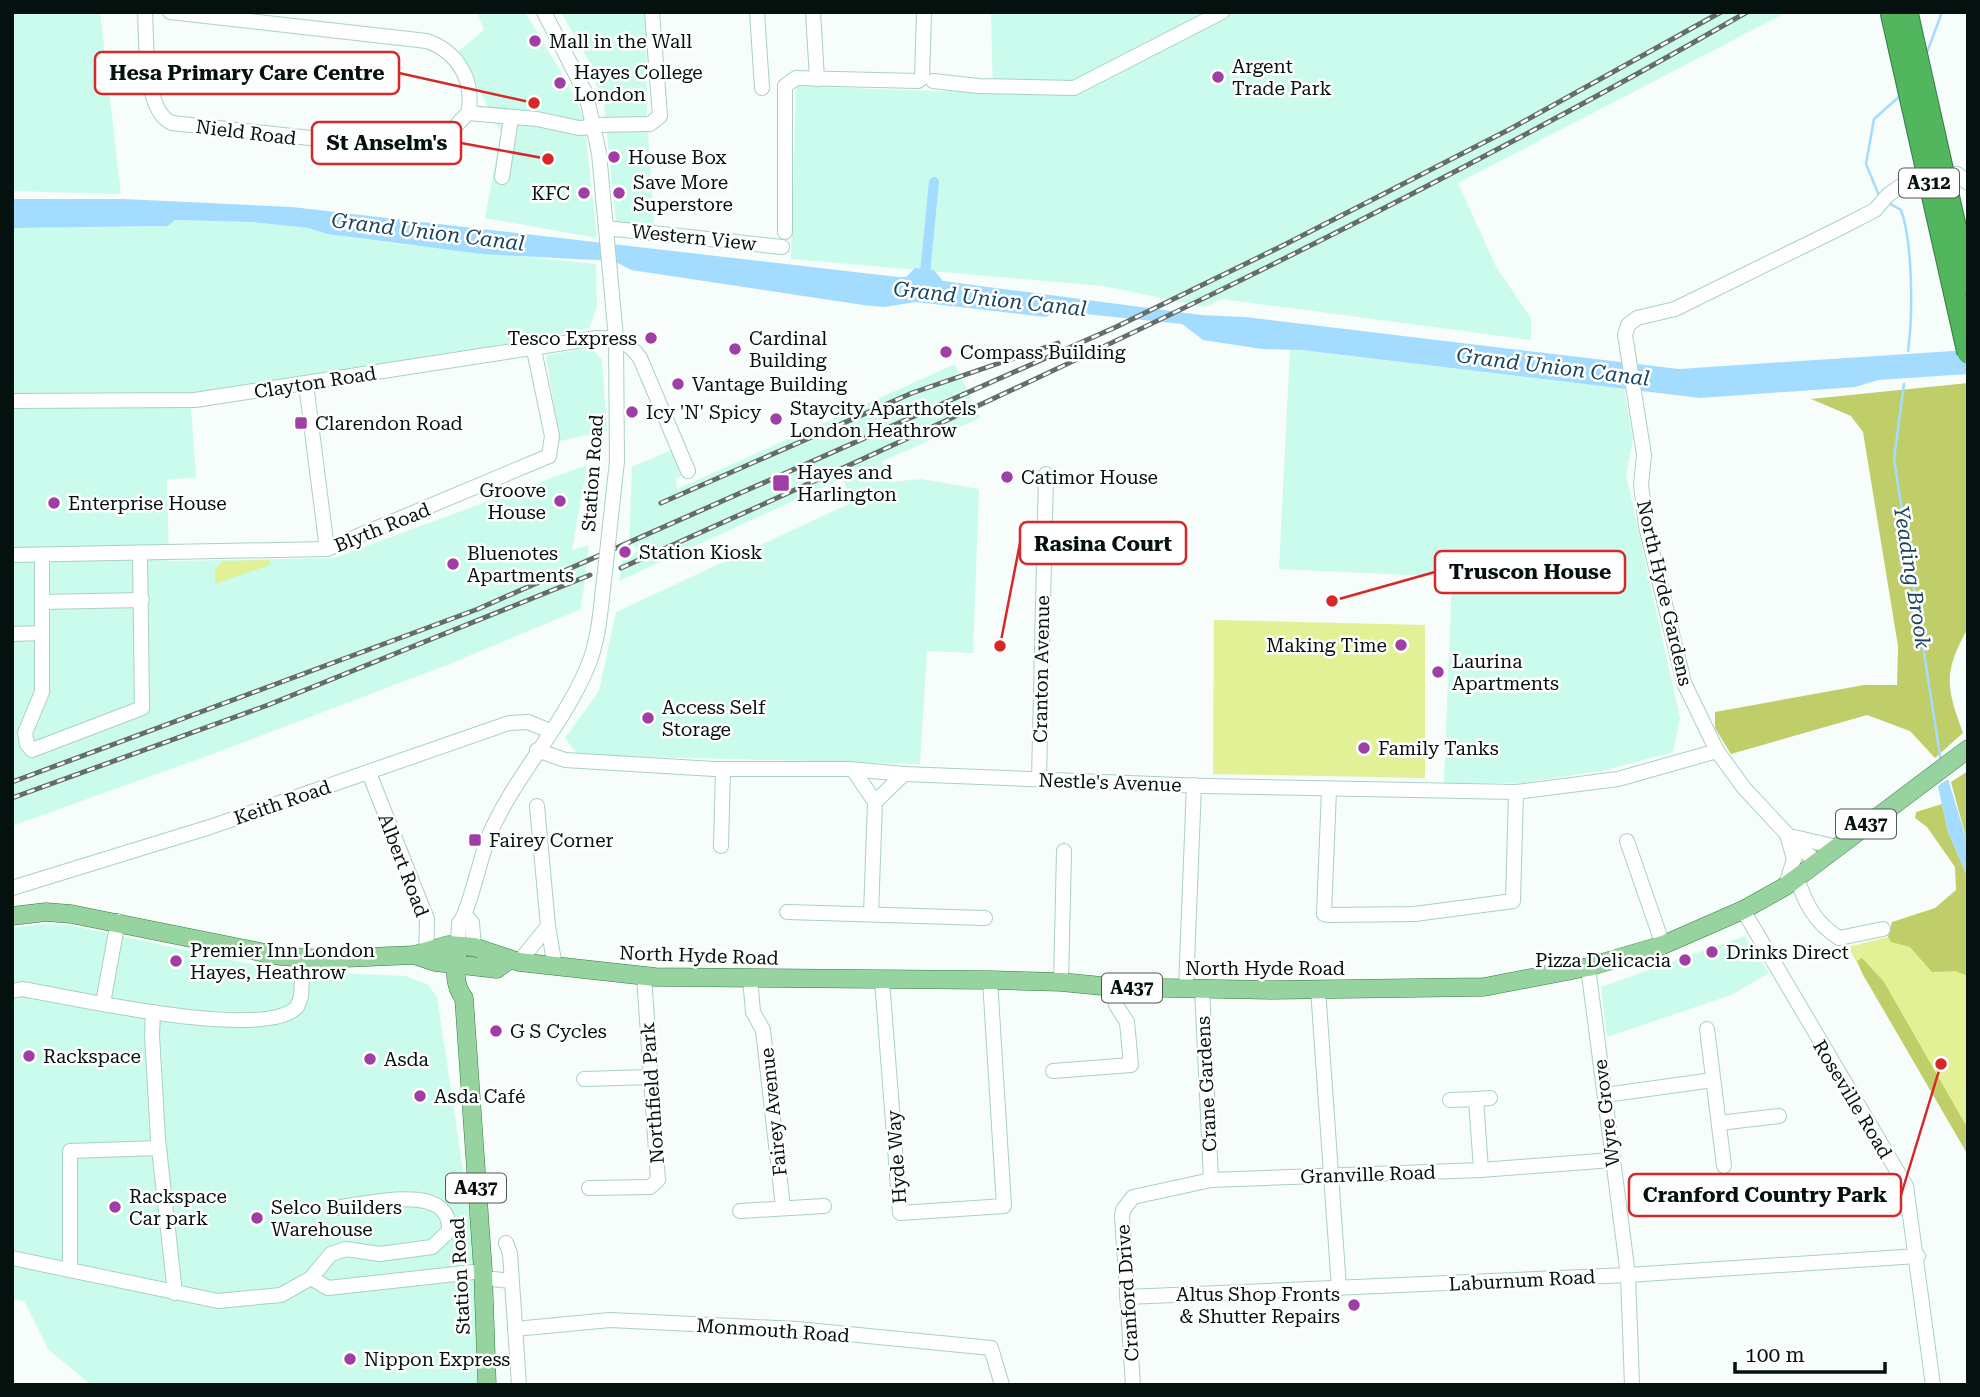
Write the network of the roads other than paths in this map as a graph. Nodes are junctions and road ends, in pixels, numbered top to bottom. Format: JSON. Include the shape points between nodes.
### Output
{"nodes":[{"id":1,"x":145,"y":12,"type":"edge"},
{"id":2,"x":170,"y":12,"type":"edge"},
{"id":3,"x":544,"y":12,"type":"edge"},
{"id":4,"x":652,"y":12,"type":"edge"},
{"id":5,"x":757,"y":12,"type":"edge"},
{"id":6,"x":813,"y":12,"type":"edge"},
{"id":7,"x":924,"y":12,"type":"edge"},
{"id":8,"x":1222,"y":12,"type":"edge"},
{"id":9,"x":1891,"y":12,"type":"edge"},
{"id":10,"x":1907,"y":12,"type":"edge"},
{"id":11,"x":817,"y":79,"type":"junction"},
{"id":12,"x":933,"y":81,"type":"dead end"},
{"id":13,"x":762,"y":88,"type":"dead end"},
{"id":14,"x":468,"y":113,"type":"junction"},
{"id":15,"x":511,"y":119,"type":"junction"},
{"id":16,"x":595,"y":126,"type":"junction"},
{"id":17,"x":502,"y":177,"type":"dead end"},
{"id":18,"x":1968,"y":183,"type":"edge"},
{"id":19,"x":606,"y":233,"type":"junction"},
{"id":20,"x":1968,"y":283,"type":"edge"},
{"id":21,"x":616,"y":338,"type":"junction"},
{"id":22,"x":534,"y":350,"type":"junction"},
{"id":23,"x":1968,"y":353,"type":"edge"},
{"id":24,"x":644,"y":369,"type":"junction"},
{"id":25,"x":617,"y":375,"type":"junction"},
{"id":26,"x":306,"y":384,"type":"junction"},
{"id":27,"x":12,"y":401,"type":"edge"},
{"id":28,"x":688,"y":471,"type":"dead end"},
{"id":29,"x":1046,"y":474,"type":"dead end"},
{"id":30,"x":327,"y":549,"type":"junction"},
{"id":31,"x":140,"y":553,"type":"junction"},
{"id":32,"x":12,"y":555,"type":"edge"},
{"id":33,"x":42,"y":555,"type":"junction"},
{"id":34,"x":142,"y":600,"type":"junction"},
{"id":35,"x":42,"y":602,"type":"junction"},
{"id":36,"x":42,"y":633,"type":"junction"},
{"id":37,"x":12,"y":634,"type":"edge"},
{"id":38,"x":550,"y":731,"type":"junction"},
{"id":39,"x":19,"y":741,"type":"edge"},
{"id":40,"x":537,"y":750,"type":"junction"},
{"id":41,"x":1717,"y":751,"type":"junction"},
{"id":42,"x":1955,"y":758,"type":"edge"},
{"id":43,"x":723,"y":769,"type":"junction"},
{"id":44,"x":854,"y":771,"type":"junction"},
{"id":45,"x":369,"y":773,"type":"junction"},
{"id":46,"x":904,"y":774,"type":"junction"},
{"id":47,"x":1039,"y":779,"type":"junction"},
{"id":48,"x":1194,"y":785,"type":"junction"},
{"id":49,"x":1329,"y":790,"type":"junction"},
{"id":50,"x":1516,"y":792,"type":"junction"},
{"id":51,"x":875,"y":802,"type":"junction"},
{"id":52,"x":537,"y":806,"type":"dead end"},
{"id":53,"x":1786,"y":834,"type":"junction"},
{"id":54,"x":1627,"y":841,"type":"dead end"},
{"id":55,"x":721,"y":846,"type":"dead end"},
{"id":56,"x":1837,"y":847,"type":"junction"},
{"id":57,"x":1064,"y":851,"type":"dead end"},
{"id":58,"x":1817,"y":862,"type":"junction"},
{"id":59,"x":1791,"y":882,"type":"junction"},
{"id":60,"x":12,"y":888,"type":"edge"},
{"id":61,"x":1744,"y":910,"type":"junction"},
{"id":62,"x":787,"y":912,"type":"dead end"},
{"id":63,"x":12,"y":915,"type":"edge"},
{"id":64,"x":871,"y":915,"type":"junction"},
{"id":65,"x":985,"y":918,"type":"dead end"},
{"id":66,"x":118,"y":921,"type":"junction"},
{"id":67,"x":548,"y":926,"type":"junction"},
{"id":68,"x":1883,"y":929,"type":"dead end"},
{"id":69,"x":1663,"y":945,"type":"junction"},
{"id":70,"x":466,"y":947,"type":"junction"},
{"id":71,"x":422,"y":955,"type":"junction"},
{"id":72,"x":303,"y":958,"type":"junction"},
{"id":73,"x":514,"y":961,"type":"junction"},
{"id":74,"x":456,"y":965,"type":"junction"},
{"id":75,"x":475,"y":967,"type":"junction"},
{"id":76,"x":555,"y":967,"type":"junction"},
{"id":77,"x":1588,"y":967,"type":"junction"},
{"id":78,"x":644,"y":976,"type":"junction"},
{"id":79,"x":750,"y":978,"type":"junction"},
{"id":80,"x":882,"y":980,"type":"junction"},
{"id":81,"x":990,"y":980,"type":"junction"},
{"id":82,"x":1061,"y":982,"type":"junction"},
{"id":83,"x":1112,"y":987,"type":"junction"},
{"id":84,"x":1194,"y":988,"type":"junction"},
{"id":85,"x":1318,"y":989,"type":"junction"},
{"id":86,"x":12,"y":991,"type":"edge"},
{"id":87,"x":464,"y":998,"type":"junction"},
{"id":88,"x":103,"y":1003,"type":"junction"},
{"id":89,"x":153,"y":1012,"type":"junction"},
{"id":90,"x":1707,"y":1029,"type":"dead end"},
{"id":91,"x":1053,"y":1071,"type":"dead end"},
{"id":92,"x":650,"y":1077,"type":"junction"},
{"id":93,"x":584,"y":1079,"type":"dead end"},
{"id":94,"x":1713,"y":1080,"type":"junction"},
{"id":95,"x":1605,"y":1094,"type":"junction"},
{"id":96,"x":1450,"y":1100,"type":"dead end"},
{"id":97,"x":1780,"y":1116,"type":"dead end"},
{"id":98,"x":1719,"y":1123,"type":"junction"},
{"id":99,"x":159,"y":1148,"type":"junction"},
{"id":100,"x":1612,"y":1160,"type":"junction"},
{"id":101,"x":1724,"y":1166,"type":"dead end"},
{"id":102,"x":1481,"y":1170,"type":"junction"},
{"id":103,"x":1330,"y":1174,"type":"junction"},
{"id":104,"x":1211,"y":1180,"type":"junction"},
{"id":105,"x":589,"y":1188,"type":"dead end"},
{"id":106,"x":1128,"y":1203,"type":"joint"},
{"id":107,"x":824,"y":1206,"type":"dead end"},
{"id":108,"x":334,"y":1208,"type":"dead end"},
{"id":109,"x":783,"y":1208,"type":"junction"},
{"id":110,"x":740,"y":1211,"type":"dead end"},
{"id":111,"x":506,"y":1242,"type":"dead end"},
{"id":112,"x":1918,"y":1256,"type":"junction"},
{"id":113,"x":12,"y":1258,"type":"edge"},
{"id":114,"x":70,"y":1268,"type":"junction"},
{"id":115,"x":483,"y":1275,"type":"junction"},
{"id":116,"x":1628,"y":1275,"type":"junction"},
{"id":117,"x":311,"y":1278,"type":"junction"},
{"id":118,"x":511,"y":1281,"type":"junction"},
{"id":119,"x":1339,"y":1289,"type":"junction"},
{"id":120,"x":175,"y":1293,"type":"junction"},
{"id":121,"x":1127,"y":1297,"type":"junction"},
{"id":122,"x":515,"y":1329,"type":"junction"},
{"id":123,"x":487,"y":1385,"type":"edge"},
{"id":124,"x":519,"y":1385,"type":"edge"},
{"id":125,"x":1002,"y":1385,"type":"edge"},
{"id":126,"x":1133,"y":1385,"type":"edge"},
{"id":127,"x":1632,"y":1385,"type":"edge"},
{"id":128,"x":1933,"y":1385,"type":"edge"}],
"edges":[{"from":1,"to":14,"type":"street","name":"Nield Road","via":[[153,102],[160,116],[172,123],[412,149],[442,140]]},
{"from":2,"to":14,"type":"street","via":[[427,41],[448,51],[463,71]]},
{"from":3,"to":16,"type":"street","name":"Station Road","via":[[582,83]]},
{"from":4,"to":16,"type":"street","via":[[660,116],[650,124]]},
{"from":5,"to":13,"type":"street"},
{"from":6,"to":11,"type":"street"},
{"from":7,"to":11,"type":"street","via":[[922,78],[918,81]]},
{"from":8,"to":12,"type":"street","via":[[1074,88]]},
{"from":9,"to":23,"type":"highway","number":"A312","bridge":true},
{"from":10,"to":20,"type":"highway","number":"A312","bridge":true},
{"from":11,"to":19,"type":"street","name":"Western View","via":[[796,78],[785,86],[783,240]]},
{"from":14,"to":15,"type":"street"},
{"from":15,"to":16,"type":"street"},
{"from":15,"to":17,"type":"street"},
{"from":16,"to":19,"type":"street","name":"Station Road"},
{"from":18,"to":41,"type":"street","name":"North Hyde Gardens","via":[[1957,174],[1909,181],[1875,210],[1675,309],[1637,318],[1628,325],[1626,348],[1644,455],[1641,485],[1646,526],[1684,683]]},
{"from":19,"to":21,"type":"street","name":"Station Road"},
{"from":21,"to":22,"type":"street","name":"Clayton Road"},
{"from":21,"to":24,"type":"street","via":[[634,349]]},
{"from":21,"to":25,"type":"street","name":"Station Road"},
{"from":22,"to":26,"type":"street","name":"Clayton Road"},
{"from":22,"to":30,"type":"street","name":"Blyth Road","via":[[552,436],[549,456]]},
{"from":24,"to":25,"type":"street","via":[[627,363]]},
{"from":24,"to":28,"type":"street"},
{"from":25,"to":38,"type":"street","name":"Station Road","bridge":true,"via":[[616,468],[594,649]]},
{"from":26,"to":27,"type":"street","name":"Clayton Road","via":[[195,400]]},
{"from":26,"to":30,"type":"street"},
{"from":29,"to":47,"type":"street","name":"Cranton Avenue"},
{"from":30,"to":31,"type":"street","name":"Blyth Road"},
{"from":31,"to":33,"type":"street","name":"Blyth Road"},
{"from":31,"to":34,"type":"street"},
{"from":32,"to":33,"type":"street","name":"Blyth Road"},
{"from":33,"to":35,"type":"street"},
{"from":34,"to":35,"type":"street"},
{"from":34,"to":39,"type":"street","via":[[142,708],[33,750]]},
{"from":35,"to":36,"type":"street"},
{"from":36,"to":37,"type":"street"},
{"from":36,"to":39,"type":"street","via":[[42,692]]},
{"from":38,"to":40,"type":"street","name":"Station Road"},
{"from":38,"to":45,"type":"street","name":"Keith Road","via":[[528,722],[509,723]]},
{"from":40,"to":43,"type":"street","name":"Nestle's Avenue","via":[[565,760]]},
{"from":40,"to":70,"type":"street","name":"Station Road","via":[[499,811],[474,876]]},
{"from":41,"to":50,"type":"street","name":"Nestle's Avenue","via":[[1680,756],[1618,779]]},
{"from":41,"to":53,"type":"street","name":"North Hyde Gardens"},
{"from":42,"to":56,"type":"main road","name":"North Hyde Road","number":"A437"},
{"from":43,"to":44,"type":"street","name":"Nestle's Avenue"},
{"from":43,"to":55,"type":"street"},
{"from":44,"to":46,"type":"street","name":"Nestle's Avenue"},
{"from":44,"to":51,"type":"street"},
{"from":45,"to":60,"type":"street","name":"Keith Road"},
{"from":45,"to":71,"type":"street","name":"Albert Road","via":[[427,919]]},
{"from":46,"to":47,"type":"street","name":"Nestle's Avenue"},
{"from":46,"to":51,"type":"street"},
{"from":47,"to":48,"type":"street","name":"Nestle's Avenue"},
{"from":48,"to":49,"type":"street","name":"Nestle's Avenue"},
{"from":48,"to":84,"type":"street","name":"Crane Gardens"},
{"from":49,"to":50,"type":"street","name":"Nestle's Avenue"},
{"from":49,"to":50,"type":"street","via":[[1324,914],[1330,915],[1415,914],[1513,901]]},
{"from":51,"to":64,"type":"street"},
{"from":52,"to":67,"type":"street"},
{"from":53,"to":56,"type":"street"},
{"from":53,"to":58,"type":"street","name":"North Hyde Gardens"},
{"from":53,"to":59,"type":"street","via":[[1794,859]]},
{"from":54,"to":69,"type":"street"},
{"from":56,"to":58,"type":"main road","name":"North Hyde Road","number":"A437"},
{"from":57,"to":82,"type":"street"},
{"from":58,"to":59,"type":"main road","name":"North Hyde Road","number":"A437"},
{"from":59,"to":61,"type":"main road","name":"North Hyde Road","number":"A437"},
{"from":59,"to":68,"type":"street","via":[[1824,929],[1839,938]]},
{"from":61,"to":69,"type":"main road","name":"North Hyde Road","number":"A437"},
{"from":61,"to":112,"type":"street","name":"Roseville Road","via":[[1906,1186]]},
{"from":62,"to":64,"type":"street"},
{"from":63,"to":66,"type":"main road","name":"North Hyde Road","number":"A437","via":[[46,912]]},
{"from":64,"to":65,"type":"street"},
{"from":66,"to":72,"type":"main road","name":"North Hyde Road","number":"A437"},
{"from":66,"to":88,"type":"street"},
{"from":67,"to":73,"type":"street"},
{"from":67,"to":76,"type":"street"},
{"from":69,"to":77,"type":"main road","name":"North Hyde Road","number":"A437"},
{"from":70,"to":71,"type":"main road","name":"North Hyde Road","number":"A437"},
{"from":70,"to":73,"type":"main road","name":"North Hyde Road","number":"A437"},
{"from":70,"to":74,"type":"main road","name":"Station Road","number":"A437"},
{"from":70,"to":75,"type":"main road","name":"Station Road","number":"A437"},
{"from":71,"to":72,"type":"main road","name":"North Hyde Road","number":"A437"},
{"from":71,"to":74,"type":"main road","name":"North Hyde Road","number":"A437"},
{"from":72,"to":89,"type":"street","via":[[301,997],[297,1007],[284,1016],[214,1020]]},
{"from":73,"to":75,"type":"main road","name":"North Hyde Road","number":"A437","via":[[500,969]]},
{"from":73,"to":76,"type":"main road","name":"North Hyde Road","number":"A437"},
{"from":74,"to":75,"type":"main road","name":"North Hyde Road","number":"A437"},
{"from":74,"to":87,"type":"main road","name":"Station Road","number":"A437","via":[[458,990]]},
{"from":75,"to":87,"type":"main road","name":"Station Road","number":"A437"},
{"from":76,"to":78,"type":"main road","name":"North Hyde Road","number":"A437"},
{"from":77,"to":85,"type":"main road","name":"North Hyde Road","number":"A437","via":[[1484,987]]},
{"from":77,"to":95,"type":"street","name":"Wyre Grove"},
{"from":78,"to":79,"type":"main road","name":"North Hyde Road","number":"A437"},
{"from":78,"to":92,"type":"street","name":"Northfield Park"},
{"from":79,"to":80,"type":"main road","name":"North Hyde Road","number":"A437"},
{"from":79,"to":109,"type":"street","name":"Fairey Avenue","via":[[753,1012],[763,1030]]},
{"from":80,"to":81,"type":"main road","name":"North Hyde Road","number":"A437"},
{"from":80,"to":81,"type":"street","name":"Hyde Way","via":[[900,1213],[1004,1206]]},
{"from":81,"to":82,"type":"main road","name":"North Hyde Road","number":"A437"},
{"from":82,"to":83,"type":"main road","name":"North Hyde Road","number":"A437"},
{"from":83,"to":84,"type":"main road","name":"North Hyde Road","number":"A437"},
{"from":83,"to":91,"type":"street","via":[[1116,1005],[1128,1022],[1131,1065]]},
{"from":84,"to":85,"type":"main road","name":"North Hyde Road","number":"A437"},
{"from":84,"to":104,"type":"street","name":"Crane Gardens"},
{"from":85,"to":103,"type":"street"},
{"from":86,"to":88,"type":"street"},
{"from":87,"to":115,"type":"main road","name":"Station Road","number":"A437"},
{"from":88,"to":89,"type":"street"},
{"from":89,"to":99,"type":"street"},
{"from":90,"to":94,"type":"street"},
{"from":92,"to":93,"type":"street"},
{"from":92,"to":105,"type":"street","name":"Northfield Park","via":[[656,1185]]},
{"from":94,"to":95,"type":"street"},
{"from":94,"to":98,"type":"street"},
{"from":95,"to":100,"type":"street","name":"Wyre Grove"},
{"from":96,"to":102,"type":"street","via":[[1483,1099]]},
{"from":97,"to":98,"type":"street"},
{"from":98,"to":101,"type":"street"},
{"from":99,"to":114,"type":"street","via":[[70,1152]]},
{"from":99,"to":120,"type":"street"},
{"from":100,"to":102,"type":"street","name":"Granville Road"},
{"from":100,"to":116,"type":"street","name":"Wyre Grove"},
{"from":102,"to":103,"type":"street","name":"Granville Road"},
{"from":103,"to":104,"type":"street","name":"Granville Road"},
{"from":103,"to":119,"type":"street"},
{"from":104,"to":106,"type":"street","name":"Granville Road","via":[[1133,1197]]},
{"from":106,"to":121,"type":"street","name":"Cranford Drive","via":[[1122,1216]]},
{"from":107,"to":109,"type":"street"},
{"from":108,"to":117,"type":"street","via":[[424,1198],[445,1210],[449,1231],[432,1247],[331,1254]]},
{"from":109,"to":110,"type":"street"},
{"from":111,"to":118,"type":"street"},
{"from":112,"to":116,"type":"street","name":"Laburnum Road"},
{"from":112,"to":128,"type":"street","name":"Roseville Road"},
{"from":113,"to":114,"type":"street"},
{"from":114,"to":120,"type":"street"},
{"from":115,"to":117,"type":"street","via":[[328,1288]]},
{"from":115,"to":118,"type":"street"},
{"from":115,"to":123,"type":"main road","name":"Station Road","number":"A437"},
{"from":116,"to":119,"type":"street","name":"Laburnum Road"},
{"from":116,"to":127,"type":"street","name":"Wyre Grove"},
{"from":117,"to":120,"type":"street","via":[[281,1295],[218,1301]]},
{"from":118,"to":122,"type":"street"},
{"from":119,"to":121,"type":"street","name":"Laburnum Road"},
{"from":121,"to":126,"type":"street","name":"Cranford Drive"},
{"from":122,"to":124,"type":"street"},
{"from":122,"to":125,"type":"street","name":"Monmouth Road","via":[[610,1320],[797,1329],[991,1348]]}]}
